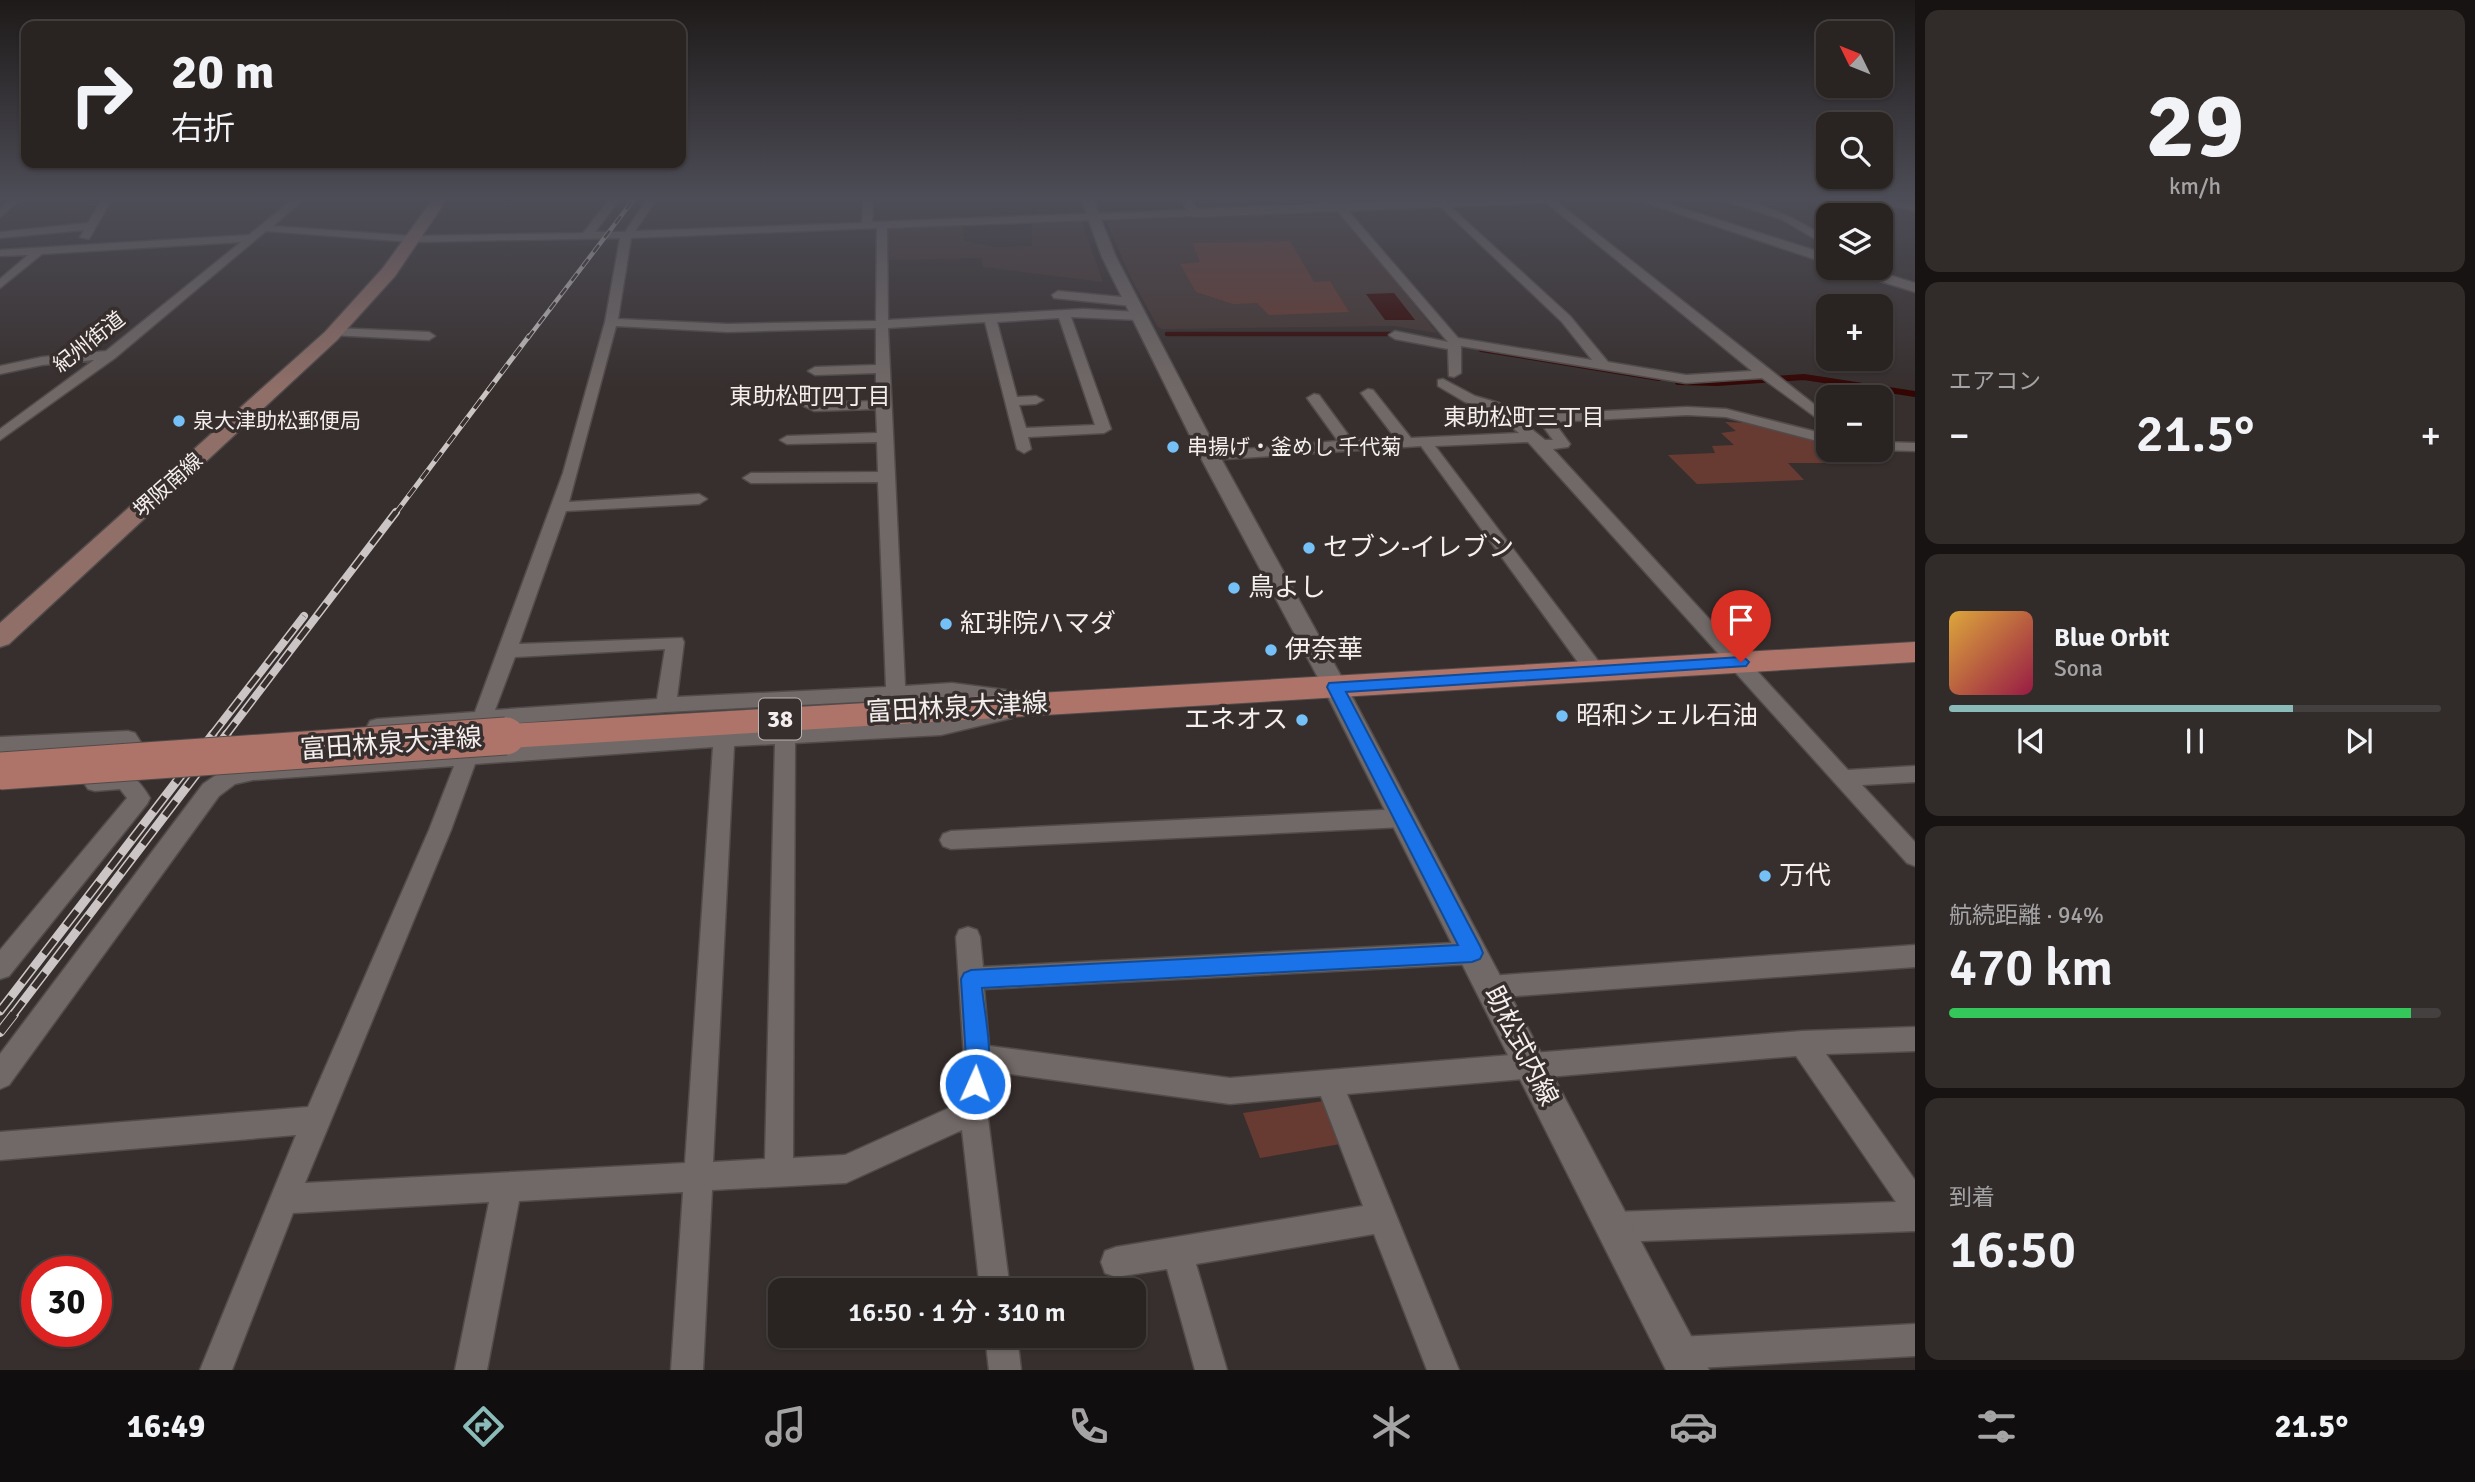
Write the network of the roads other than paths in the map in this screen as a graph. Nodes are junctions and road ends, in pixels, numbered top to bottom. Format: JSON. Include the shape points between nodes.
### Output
{"nodes":[{"id":1,"x":25,"y":263,"type":"edge"},
{"id":2,"x":220,"y":263,"type":"edge"},
{"id":3,"x":394,"y":263,"type":"edge"},
{"id":4,"x":622,"y":263,"type":"edge"},
{"id":5,"x":882,"y":263,"type":"edge"},
{"id":6,"x":1113,"y":263,"type":"edge"},
{"id":7,"x":1382,"y":263,"type":"edge"},
{"id":8,"x":1507,"y":263,"type":"edge"},
{"id":9,"x":1629,"y":263,"type":"edge"},
{"id":10,"x":1890,"y":280,"type":"edge"},
{"id":11,"x":0,"y":285,"type":"edge"},
{"id":12,"x":1915,"y":288,"type":"edge"},
{"id":13,"x":1058,"y":295,"type":"dead end"},
{"id":14,"x":1136,"y":309,"type":"junction"},
{"id":15,"x":1064,"y":314,"type":"junction"},
{"id":16,"x":990,"y":318,"type":"junction"},
{"id":17,"x":611,"y":321,"type":"junction"},
{"id":18,"x":881,"y":323,"type":"junction"},
{"id":19,"x":334,"y":332,"type":"junction"},
{"id":20,"x":1395,"y":335,"type":"dead end"},
{"id":21,"x":429,"y":336,"type":"dead end"},
{"id":22,"x":1455,"y":344,"type":"junction"},
{"id":23,"x":110,"y":355,"type":"junction"},
{"id":24,"x":1603,"y":365,"type":"junction"},
{"id":25,"x":882,"y":369,"type":"junction"},
{"id":26,"x":0,"y":370,"type":"edge"},
{"id":27,"x":815,"y":371,"type":"dead end"},
{"id":28,"x":1765,"y":376,"type":"junction"},
{"id":29,"x":1368,"y":393,"type":"dead end"},
{"id":30,"x":1314,"y":398,"type":"dead end"},
{"id":31,"x":1035,"y":400,"type":"dead end"},
{"id":32,"x":1012,"y":401,"type":"junction"},
{"id":33,"x":802,"y":402,"type":"dead end"},
{"id":34,"x":883,"y":405,"type":"junction"},
{"id":35,"x":1816,"y":413,"type":"edge"},
{"id":36,"x":1020,"y":433,"type":"junction"},
{"id":37,"x":0,"y":436,"type":"edge"},
{"id":38,"x":884,"y":437,"type":"junction"},
{"id":39,"x":1816,"y":437,"type":"edge"},
{"id":40,"x":787,"y":440,"type":"dead end"},
{"id":41,"x":1536,"y":441,"type":"junction"},
{"id":42,"x":1426,"y":442,"type":"junction"},
{"id":43,"x":1407,"y":443,"type":"junction"},
{"id":44,"x":1348,"y":445,"type":"junction"},
{"id":45,"x":1893,"y":446,"type":"edge"},
{"id":46,"x":1915,"y":447,"type":"edge"},
{"id":47,"x":1024,"y":449,"type":"dead end"},
{"id":48,"x":1210,"y":456,"type":"junction"},
{"id":49,"x":884,"y":477,"type":"junction"},
{"id":50,"x":751,"y":478,"type":"dead end"},
{"id":51,"x":699,"y":499,"type":"dead end"},
{"id":52,"x":560,"y":507,"type":"junction"},
{"id":53,"x":0,"y":638,"type":"edge"},
{"id":54,"x":506,"y":652,"type":"junction"},
{"id":55,"x":1915,"y":652,"type":"edge"},
{"id":56,"x":1741,"y":662,"type":"junction"},
{"id":57,"x":1595,"y":671,"type":"junction"},
{"id":58,"x":1335,"y":687,"type":"junction"},
{"id":59,"x":896,"y":693,"type":"junction"},
{"id":60,"x":1054,"y":702,"type":"junction"},
{"id":61,"x":666,"y":705,"type":"junction"},
{"id":62,"x":493,"y":727,"type":"junction"},
{"id":63,"x":785,"y":735,"type":"junction"},
{"id":64,"x":724,"y":739,"type":"junction"},
{"id":65,"x":0,"y":745,"type":"edge"},
{"id":66,"x":467,"y":758,"type":"junction"},
{"id":67,"x":357,"y":765,"type":"junction"},
{"id":68,"x":0,"y":771,"type":"edge"},
{"id":69,"x":1915,"y":774,"type":"edge"},
{"id":70,"x":1842,"y":778,"type":"junction"},
{"id":71,"x":95,"y":783,"type":"junction"},
{"id":72,"x":0,"y":788,"type":"edge"},
{"id":73,"x":1402,"y":818,"type":"junction"},
{"id":74,"x":951,"y":839,"type":"dead end"},
{"id":75,"x":1915,"y":857,"type":"edge"},
{"id":76,"x":968,"y":937,"type":"dead end"},
{"id":77,"x":1472,"y":953,"type":"junction"},
{"id":78,"x":1915,"y":956,"type":"edge"},
{"id":79,"x":0,"y":968,"type":"edge"},
{"id":80,"x":971,"y":979,"type":"junction"},
{"id":81,"x":1490,"y":987,"type":"junction"},
{"id":82,"x":1915,"y":1039,"type":"edge"},
{"id":83,"x":1802,"y":1043,"type":"junction"},
{"id":84,"x":977,"y":1058,"type":"junction"},
{"id":85,"x":1530,"y":1065,"type":"junction"},
{"id":86,"x":0,"y":1076,"type":"edge"},
{"id":87,"x":1329,"y":1083,"type":"junction"},
{"id":88,"x":973,"y":1111,"type":"junction"},
{"id":89,"x":316,"y":1120,"type":"junction"},
{"id":90,"x":0,"y":1146,"type":"edge"},
{"id":91,"x":779,"y":1172,"type":"junction"},
{"id":92,"x":696,"y":1177,"type":"junction"},
{"id":93,"x":507,"y":1187,"type":"junction"},
{"id":94,"x":285,"y":1199,"type":"junction"},
{"id":95,"x":1915,"y":1205,"type":"edge"},
{"id":96,"x":1915,"y":1216,"type":"edge"},
{"id":97,"x":1383,"y":1218,"type":"junction"},
{"id":98,"x":1615,"y":1227,"type":"junction"},
{"id":99,"x":1178,"y":1252,"type":"junction"},
{"id":100,"x":1116,"y":1262,"type":"dead end"},
{"id":101,"x":994,"y":1278,"type":"edge"},
{"id":102,"x":1915,"y":1340,"type":"edge"},
{"id":103,"x":1002,"y":1348,"type":"edge"},
{"id":104,"x":1683,"y":1362,"type":"edge"},
{"id":105,"x":216,"y":1370,"type":"edge"},
{"id":106,"x":471,"y":1370,"type":"edge"},
{"id":107,"x":687,"y":1370,"type":"edge"},
{"id":108,"x":1005,"y":1370,"type":"edge"},
{"id":109,"x":1211,"y":1370,"type":"edge"},
{"id":110,"x":1443,"y":1370,"type":"edge"}],
"edges":[{"from":1,"to":11,"type":"street"},
{"from":2,"to":23,"type":"street","name":"紀州街道"},
{"from":3,"to":19,"type":"main road","name":"堺阪南線"},
{"from":4,"to":17,"type":"street"},
{"from":5,"to":18,"type":"street"},
{"from":6,"to":14,"type":"street","name":"助松式内線"},
{"from":7,"to":22,"type":"street"},
{"from":8,"to":24,"type":"street","via":[[1566,319]]},
{"from":9,"to":28,"type":"street"},
{"from":10,"to":12,"type":"street"},
{"from":13,"to":14,"type":"street"},
{"from":14,"to":15,"type":"street"},
{"from":14,"to":48,"type":"street","name":"助松式内線"},
{"from":15,"to":16,"type":"street"},
{"from":15,"to":36,"type":"street","via":[[1104,429]]},
{"from":16,"to":18,"type":"street"},
{"from":16,"to":32,"type":"street"},
{"from":17,"to":18,"type":"street","via":[[677,328]]},
{"from":17,"to":52,"type":"street"},
{"from":18,"to":25,"type":"street"},
{"from":19,"to":21,"type":"street"},
{"from":19,"to":53,"type":"main road","name":"堺阪南線"},
{"from":20,"to":22,"type":"street"},
{"from":22,"to":24,"type":"street"},
{"from":22,"to":41,"type":"street","via":[[1449,378],[1470,398],[1494,406]]},
{"from":23,"to":26,"type":"street"},
{"from":23,"to":37,"type":"street","name":"紀州街道"},
{"from":24,"to":28,"type":"street","via":[[1686,379]]},
{"from":25,"to":27,"type":"street"},
{"from":25,"to":34,"type":"street"},
{"from":28,"to":35,"type":"street"},
{"from":29,"to":43,"type":"street"},
{"from":30,"to":44,"type":"street"},
{"from":31,"to":32,"type":"street"},
{"from":32,"to":36,"type":"street"},
{"from":33,"to":34,"type":"street","via":[[814,407]]},
{"from":34,"to":38,"type":"street"},
{"from":36,"to":47,"type":"street"},
{"from":38,"to":40,"type":"street"},
{"from":38,"to":49,"type":"street"},
{"from":39,"to":41,"type":"street","via":[[1726,413],[1687,411],[1544,418],[1563,444]]},
{"from":41,"to":42,"type":"street"},
{"from":41,"to":56,"type":"street"},
{"from":42,"to":43,"type":"street"},
{"from":42,"to":57,"type":"street"},
{"from":43,"to":44,"type":"street"},
{"from":44,"to":48,"type":"street"},
{"from":45,"to":46,"type":"street"},
{"from":48,"to":58,"type":"street","name":"助松式内線"},
{"from":49,"to":50,"type":"street"},
{"from":49,"to":59,"type":"street"},
{"from":51,"to":52,"type":"street","via":[[676,496]]},
{"from":52,"to":54,"type":"street"},
{"from":54,"to":61,"type":"street","via":[[675,642]]},
{"from":54,"to":62,"type":"street"},
{"from":55,"to":56,"type":"main road","name":"富田林泉大津線","number":"38"},
{"from":56,"to":57,"type":"main road","name":"富田林泉大津線","number":"38"},
{"from":56,"to":70,"type":"street"},
{"from":57,"to":58,"type":"main road","name":"富田林泉大津線","number":"38"},
{"from":58,"to":60,"type":"main road","name":"富田林泉大津線","number":"38"},
{"from":58,"to":73,"type":"street","name":"助松式内線"},
{"from":59,"to":60,"type":"street","via":[[952,690]]},
{"from":59,"to":61,"type":"street"},
{"from":60,"to":62,"type":"main road","name":"富田林泉大津線","number":"38"},
{"from":60,"to":63,"type":"street","via":[[941,728]]},
{"from":61,"to":62,"type":"street"},
{"from":62,"to":66,"type":"street"},
{"from":62,"to":67,"type":"street","via":[[377,726]]},
{"from":62,"to":68,"type":"main road","name":"富田林泉大津線","number":"38","bridge":true},
{"from":63,"to":64,"type":"street"},
{"from":63,"to":91,"type":"street"},
{"from":64,"to":66,"type":"street"},
{"from":64,"to":92,"type":"street"},
{"from":65,"to":71,"type":"street","via":[[128,738],[135,749],[116,774]]},
{"from":66,"to":67,"type":"street"},
{"from":66,"to":89,"type":"street"},
{"from":67,"to":86,"type":"street","via":[[253,772],[229,777],[211,790]]},
{"from":69,"to":70,"type":"street"},
{"from":70,"to":75,"type":"street"},
{"from":71,"to":72,"type":"street"},
{"from":71,"to":79,"type":"street","via":[[125,781],[139,798]]},
{"from":73,"to":74,"type":"street"},
{"from":73,"to":77,"type":"street","name":"助松式内線"},
{"from":76,"to":80,"type":"street"},
{"from":77,"to":80,"type":"street"},
{"from":77,"to":81,"type":"street","name":"助松式内線"},
{"from":78,"to":81,"type":"street"},
{"from":80,"to":84,"type":"street"},
{"from":81,"to":85,"type":"street","name":"助松式内線"},
{"from":82,"to":83,"type":"street"},
{"from":83,"to":85,"type":"street"},
{"from":83,"to":95,"type":"street"},
{"from":84,"to":87,"type":"street","via":[[1230,1091]]},
{"from":84,"to":88,"type":"street"},
{"from":85,"to":87,"type":"street"},
{"from":85,"to":98,"type":"street","name":"助松式内線"},
{"from":87,"to":97,"type":"street"},
{"from":88,"to":91,"type":"street","via":[[846,1169]]},
{"from":88,"to":101,"type":"street"},
{"from":89,"to":90,"type":"street"},
{"from":89,"to":94,"type":"street"},
{"from":91,"to":92,"type":"street"},
{"from":92,"to":93,"type":"street"},
{"from":92,"to":107,"type":"street"},
{"from":93,"to":94,"type":"street"},
{"from":93,"to":106,"type":"street"},
{"from":94,"to":105,"type":"street"},
{"from":96,"to":98,"type":"street"},
{"from":97,"to":99,"type":"street"},
{"from":97,"to":110,"type":"street"},
{"from":98,"to":104,"type":"street","name":"助松式内線"},
{"from":99,"to":100,"type":"street"},
{"from":99,"to":109,"type":"street"},
{"from":102,"to":104,"type":"street"},
{"from":103,"to":108,"type":"street"}]}
